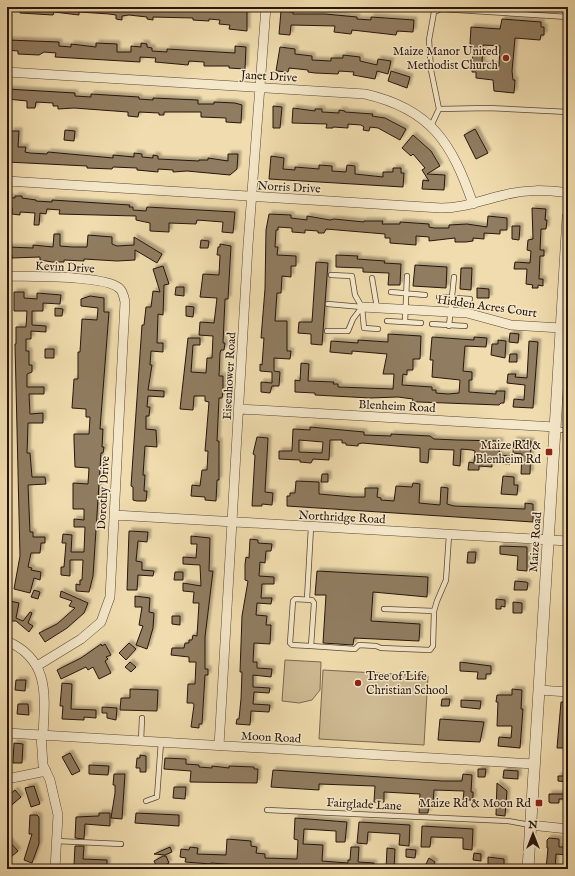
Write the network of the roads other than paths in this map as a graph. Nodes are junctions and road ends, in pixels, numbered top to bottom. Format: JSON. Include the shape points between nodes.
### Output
{"nodes":[{"id":1,"x":266,"y":7,"type":"edge"},
{"id":2,"x":568,"y":17,"type":"edge"},
{"id":3,"x":7,"y":72,"type":"edge"},
{"id":4,"x":260,"y":88,"type":"junction"},
{"id":5,"x":439,"y":109,"type":"junction"},
{"id":6,"x":568,"y":112,"type":"edge"},
{"id":7,"x":431,"y":126,"type":"junction"},
{"id":8,"x":7,"y":181,"type":"edge"},
{"id":9,"x":568,"y":193,"type":"edge"},
{"id":10,"x":251,"y":196,"type":"junction"},
{"id":11,"x":473,"y":204,"type":"junction"},
{"id":12,"x":568,"y":217,"type":"edge"},
{"id":13,"x":331,"y":275,"type":"dead end"},
{"id":14,"x":7,"y":276,"type":"edge"},
{"id":15,"x":407,"y":276,"type":"dead end"},
{"id":16,"x":454,"y":277,"type":"dead end"},
{"id":17,"x":372,"y":278,"type":"dead end"},
{"id":18,"x":120,"y":288,"type":"joint"},
{"id":19,"x":391,"y":292,"type":"dead end"},
{"id":20,"x":406,"y":294,"type":"junction"},
{"id":21,"x":425,"y":295,"type":"dead end"},
{"id":22,"x":439,"y":296,"type":"dead end"},
{"id":23,"x":452,"y":298,"type":"junction"},
{"id":24,"x":470,"y":299,"type":"dead end"},
{"id":25,"x":328,"y":304,"type":"dead end"},
{"id":26,"x":362,"y":307,"type":"junction"},
{"id":27,"x":377,"y":308,"type":"junction"},
{"id":28,"x":406,"y":309,"type":"junction"},
{"id":29,"x":450,"y":312,"type":"junction"},
{"id":30,"x":386,"y":321,"type":"dead end"},
{"id":31,"x":405,"y":322,"type":"junction"},
{"id":32,"x":422,"y":323,"type":"dead end"},
{"id":33,"x":432,"y":324,"type":"dead end"},
{"id":34,"x":449,"y":326,"type":"junction"},
{"id":35,"x":465,"y":326,"type":"dead end"},
{"id":36,"x":561,"y":328,"type":"junction"},
{"id":37,"x":378,"y":329,"type":"dead end"},
{"id":38,"x":327,"y":331,"type":"dead end"},
{"id":39,"x":564,"y":357,"type":"edge"},
{"id":40,"x":239,"y":409,"type":"junction"},
{"id":41,"x":555,"y":428,"type":"junction"},
{"id":42,"x":568,"y":430,"type":"edge"},
{"id":43,"x":114,"y":515,"type":"junction"},
{"id":44,"x":232,"y":522,"type":"junction"},
{"id":45,"x":311,"y":527,"type":"junction"},
{"id":46,"x":449,"y":535,"type":"junction"},
{"id":47,"x":548,"y":540,"type":"junction"},
{"id":48,"x":568,"y":541,"type":"edge"},
{"id":49,"x":307,"y":599,"type":"junction"},
{"id":50,"x":384,"y":609,"type":"dead end"},
{"id":51,"x":434,"y":612,"type":"junction"},
{"id":52,"x":7,"y":641,"type":"edge"},
{"id":53,"x":311,"y":646,"type":"junction"},
{"id":54,"x":37,"y":666,"type":"junction"},
{"id":55,"x":539,"y":690,"type":"junction"},
{"id":56,"x":568,"y":692,"type":"edge"},
{"id":57,"x":142,"y":718,"type":"dead end"},
{"id":58,"x":7,"y":733,"type":"edge"},
{"id":59,"x":42,"y":735,"type":"junction"},
{"id":60,"x":141,"y":741,"type":"junction"},
{"id":61,"x":161,"y":742,"type":"junction"},
{"id":62,"x":219,"y":746,"type":"junction"},
{"id":63,"x":534,"y":764,"type":"junction"},
{"id":64,"x":46,"y":771,"type":"junction"},
{"id":65,"x":7,"y":779,"type":"edge"},
{"id":66,"x":146,"y":801,"type":"dead end"},
{"id":67,"x":267,"y":810,"type":"dead end"},
{"id":68,"x":530,"y":825,"type":"junction"},
{"id":69,"x":568,"y":829,"type":"edge"},
{"id":70,"x":56,"y":840,"type":"junction"},
{"id":71,"x":121,"y":844,"type":"dead end"},
{"id":72,"x":55,"y":869,"type":"edge"},
{"id":73,"x":528,"y":869,"type":"edge"}],
"edges":[{"from":1,"to":4,"type":"street","name":"Eisenhower Road"},
{"from":2,"to":5,"type":"lane","via":[[441,9],[434,12],[429,40],[431,70]]},
{"from":3,"to":4,"type":"street","name":"Janet Drive"},
{"from":4,"to":7,"type":"street","name":"Janet Drive","via":[[365,94],[384,98],[404,107]]},
{"from":4,"to":10,"type":"street","name":"Eisenhower Road"},
{"from":5,"to":6,"type":"lane","via":[[488,108]]},
{"from":5,"to":7,"type":"lane"},
{"from":7,"to":11,"type":"street","name":"Janet Drive","via":[[457,162]]},
{"from":8,"to":10,"type":"street","name":"Norris Drive"},
{"from":9,"to":11,"type":"street","name":"Norris Drive","via":[[521,191]]},
{"from":10,"to":11,"type":"street","name":"Norris Drive","via":[[441,208]]},
{"from":10,"to":40,"type":"street","name":"Eisenhower Road"},
{"from":12,"to":36,"type":"street","name":"Maize Road"},
{"from":13,"to":26,"type":"lane","via":[[352,276],[355,295]]},
{"from":14,"to":18,"type":"street","name":"Kevin Drive","via":[[102,281]]},
{"from":15,"to":20,"type":"lane"},
{"from":16,"to":23,"type":"lane"},
{"from":17,"to":27,"type":"lane"},
{"from":18,"to":43,"type":"street","name":"Dorothy Drive","via":[[124,294],[125,309]]},
{"from":19,"to":20,"type":"lane"},
{"from":20,"to":21,"type":"lane"},
{"from":20,"to":28,"type":"lane"},
{"from":22,"to":23,"type":"lane"},
{"from":23,"to":24,"type":"lane"},
{"from":23,"to":29,"type":"lane"},
{"from":25,"to":26,"type":"lane"},
{"from":26,"to":27,"type":"street","name":"Hidden Acres Court"},
{"from":26,"to":37,"type":"lane","via":[[364,328]]},
{"from":26,"to":38,"type":"lane","via":[[348,331]]},
{"from":27,"to":28,"type":"street","name":"Hidden Acres Court"},
{"from":28,"to":29,"type":"street","name":"Hidden Acres Court"},
{"from":28,"to":31,"type":"lane"},
{"from":29,"to":34,"type":"lane"},
{"from":29,"to":36,"type":"street","name":"Hidden Acres Court","via":[[476,315],[511,325]]},
{"from":30,"to":31,"type":"lane"},
{"from":31,"to":32,"type":"lane"},
{"from":33,"to":34,"type":"lane"},
{"from":34,"to":35,"type":"lane"},
{"from":36,"to":39,"type":"street","name":"Maize Road"},
{"from":39,"to":41,"type":"street","name":"Maize Road"},
{"from":40,"to":41,"type":"street","name":"Blenheim Road"},
{"from":40,"to":44,"type":"street","name":"Eisenhower Road"},
{"from":41,"to":42,"type":"lane"},
{"from":41,"to":47,"type":"street","name":"Maize Road"},
{"from":43,"to":44,"type":"street","name":"Northridge Road"},
{"from":43,"to":54,"type":"street","name":"Dorothy Drive","via":[[110,597],[101,622],[82,639]]},
{"from":44,"to":45,"type":"street","name":"Northridge Road"},
{"from":44,"to":62,"type":"street","name":"Eisenhower Road"},
{"from":45,"to":46,"type":"street","name":"Northridge Road"},
{"from":45,"to":49,"type":"lane"},
{"from":46,"to":47,"type":"street","name":"Northridge Road"},
{"from":46,"to":51,"type":"lane","via":[[446,580]]},
{"from":47,"to":48,"type":"street","name":"Northridge Road"},
{"from":47,"to":55,"type":"street","name":"Maize Road"},
{"from":49,"to":53,"type":"lane","via":[[314,603]]},
{"from":49,"to":53,"type":"lane","via":[[293,601],[290,643]]},
{"from":50,"to":51,"type":"lane"},
{"from":51,"to":53,"type":"lane","via":[[433,646],[430,650],[360,645],[355,649]]},
{"from":52,"to":54,"type":"street","via":[[28,654]]},
{"from":54,"to":59,"type":"street","via":[[44,684],[45,697]]},
{"from":55,"to":56,"type":"street"},
{"from":55,"to":63,"type":"street","name":"Maize Road"},
{"from":57,"to":60,"type":"lane"},
{"from":58,"to":59,"type":"street","name":"Moon Road"},
{"from":59,"to":60,"type":"street","name":"Moon Road"},
{"from":59,"to":64,"type":"street","via":[[43,765]]},
{"from":60,"to":61,"type":"street","name":"Moon Road"},
{"from":61,"to":62,"type":"street","name":"Moon Road"},
{"from":61,"to":66,"type":"lane","via":[[157,797]]},
{"from":62,"to":63,"type":"street","name":"Moon Road"},
{"from":63,"to":68,"type":"street","name":"Maize Road"},
{"from":64,"to":65,"type":"street"},
{"from":64,"to":70,"type":"street","via":[[58,815]]},
{"from":67,"to":68,"type":"lane","name":"Fairglade Lane","via":[[508,821]]},
{"from":68,"to":69,"type":"street"},
{"from":68,"to":73,"type":"street","name":"Maize Road"},
{"from":70,"to":71,"type":"lane"},
{"from":70,"to":72,"type":"street"}]}
